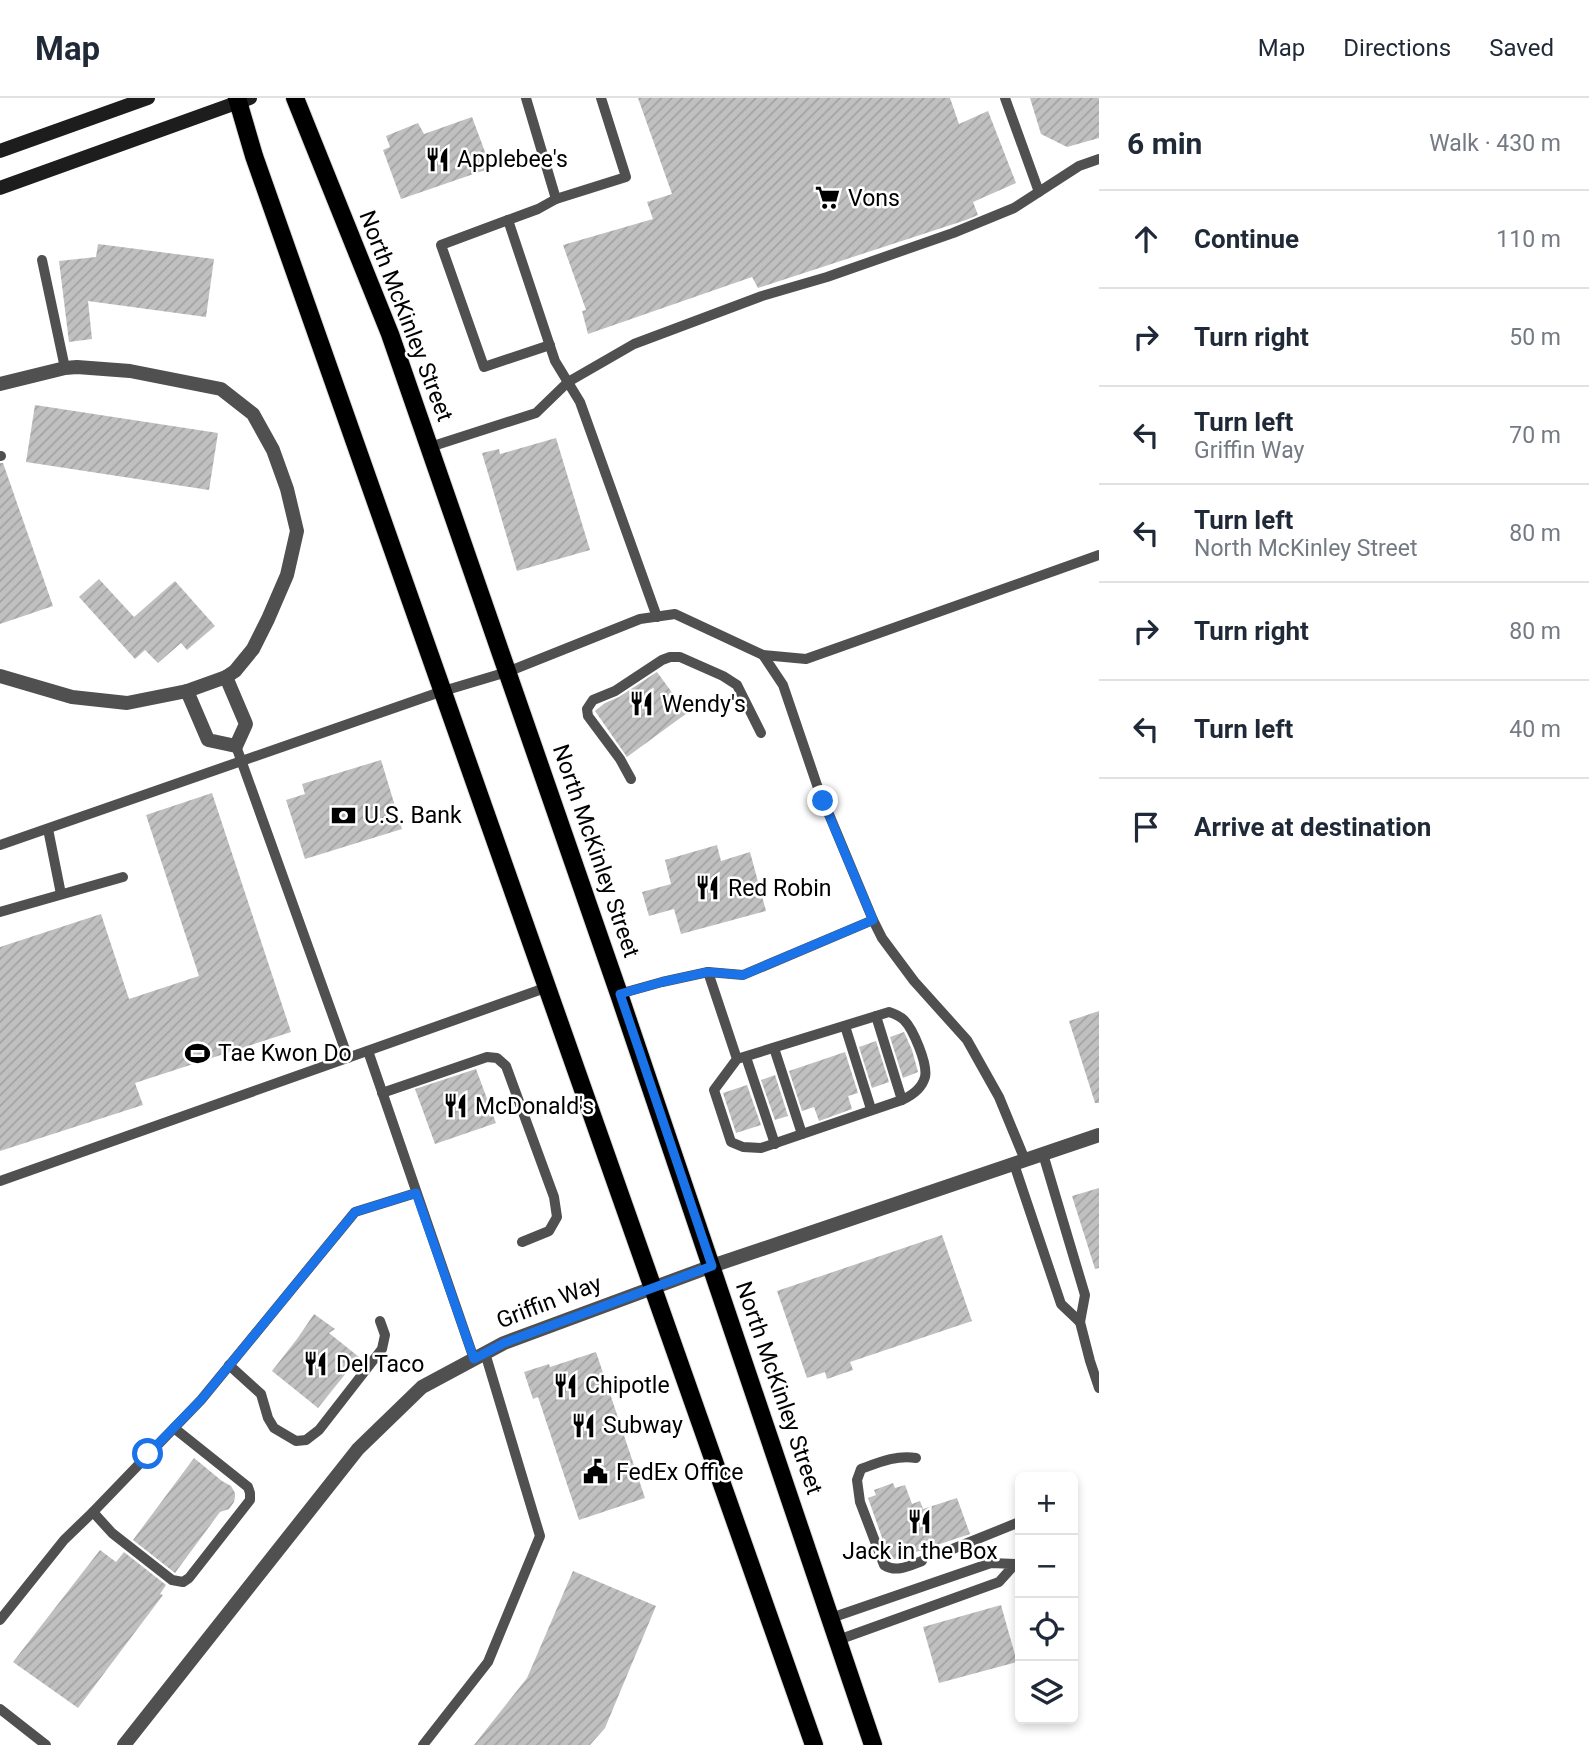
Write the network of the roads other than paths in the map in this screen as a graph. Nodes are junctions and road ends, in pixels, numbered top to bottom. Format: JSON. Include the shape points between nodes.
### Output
{"nodes":[{"id":1,"x":148,"y":98,"type":"edge"},
{"id":2,"x":295,"y":98,"type":"edge"},
{"id":3,"x":526,"y":98,"type":"edge"},
{"id":4,"x":601,"y":98,"type":"edge"},
{"id":5,"x":1005,"y":98,"type":"edge"},
{"id":6,"x":242,"y":100,"type":"edge"},
{"id":7,"x":0,"y":151,"type":"edge"},
{"id":8,"x":1099,"y":159,"type":"edge"},
{"id":9,"x":0,"y":188,"type":"edge"},
{"id":10,"x":1040,"y":192,"type":"junction"},
{"id":11,"x":556,"y":199,"type":"junction"},
{"id":12,"x":508,"y":220,"type":"junction"},
{"id":13,"x":42,"y":260,"type":"dead end"},
{"id":14,"x":550,"y":345,"type":"junction"},
{"id":15,"x":65,"y":368,"type":"junction"},
{"id":16,"x":568,"y":382,"type":"junction"},
{"id":17,"x":0,"y":383,"type":"edge"},
{"id":18,"x":430,"y":447,"type":"junction"},
{"id":19,"x":1099,"y":555,"type":"edge"},
{"id":20,"x":657,"y":617,"type":"junction"},
{"id":21,"x":763,"y":655,"type":"junction"},
{"id":22,"x":507,"y":672,"type":"junction"},
{"id":23,"x":0,"y":676,"type":"edge"},
{"id":24,"x":226,"y":677,"type":"junction"},
{"id":25,"x":187,"y":691,"type":"junction"},
{"id":26,"x":440,"y":692,"type":"junction"},
{"id":27,"x":761,"y":733,"type":"dead end"},
{"id":28,"x":236,"y":746,"type":"junction"},
{"id":29,"x":243,"y":762,"type":"junction"},
{"id":30,"x":631,"y":779,"type":"dead end"},
{"id":31,"x":48,"y":829,"type":"junction"},
{"id":32,"x":0,"y":845,"type":"edge"},
{"id":33,"x":123,"y":877,"type":"dead end"},
{"id":34,"x":61,"y":894,"type":"junction"},
{"id":35,"x":0,"y":912,"type":"edge"},
{"id":36,"x":873,"y":920,"type":"junction"},
{"id":37,"x":708,"y":972,"type":"junction"},
{"id":38,"x":545,"y":988,"type":"junction"},
{"id":39,"x":620,"y":994,"type":"junction"},
{"id":40,"x":876,"y":1016,"type":"junction"},
{"id":41,"x":845,"y":1026,"type":"junction"},
{"id":42,"x":774,"y":1048,"type":"junction"},
{"id":43,"x":368,"y":1051,"type":"junction"},
{"id":44,"x":348,"y":1058,"type":"junction"},
{"id":45,"x":742,"y":1058,"type":"junction"},
{"id":46,"x":382,"y":1093,"type":"junction"},
{"id":47,"x":902,"y":1100,"type":"junction"},
{"id":48,"x":871,"y":1109,"type":"junction"},
{"id":49,"x":802,"y":1134,"type":"junction"},
{"id":50,"x":1099,"y":1135,"type":"edge"},
{"id":51,"x":775,"y":1144,"type":"junction"},
{"id":52,"x":1043,"y":1154,"type":"junction"},
{"id":53,"x":1020,"y":1162,"type":"junction"},
{"id":54,"x":0,"y":1181,"type":"edge"},
{"id":55,"x":416,"y":1193,"type":"junction"},
{"id":56,"x":522,"y":1242,"type":"dead end"},
{"id":57,"x":712,"y":1266,"type":"junction"},
{"id":58,"x":649,"y":1288,"type":"junction"},
{"id":59,"x":380,"y":1321,"type":"dead end"},
{"id":60,"x":1080,"y":1322,"type":"junction"},
{"id":61,"x":479,"y":1356,"type":"junction"},
{"id":62,"x":229,"y":1365,"type":"junction"},
{"id":63,"x":1099,"y":1388,"type":"edge"},
{"id":64,"x":174,"y":1428,"type":"junction"},
{"id":65,"x":916,"y":1458,"type":"dead end"},
{"id":66,"x":93,"y":1512,"type":"junction"},
{"id":67,"x":1015,"y":1524,"type":"edge"},
{"id":68,"x":945,"y":1552,"type":"dead end"},
{"id":69,"x":922,"y":1561,"type":"dead end"},
{"id":70,"x":2,"y":1614,"type":"edge"},
{"id":71,"x":831,"y":1618,"type":"junction"},
{"id":72,"x":838,"y":1640,"type":"junction"},
{"id":73,"x":0,"y":1709,"type":"edge"},
{"id":74,"x":46,"y":1745,"type":"edge"},
{"id":75,"x":124,"y":1745,"type":"edge"},
{"id":76,"x":423,"y":1745,"type":"edge"},
{"id":77,"x":814,"y":1745,"type":"edge"},
{"id":78,"x":873,"y":1745,"type":"edge"}],
"edges":[{"from":1,"to":7,"type":"main road"},
{"from":2,"to":18,"type":"main road","name":"North McKinley Street"},
{"from":3,"to":11,"type":"lane"},
{"from":4,"to":11,"type":"lane","via":[[625,177]]},
{"from":5,"to":10,"type":"lane"},
{"from":6,"to":9,"type":"main road"},
{"from":6,"to":26,"type":"main road","via":[[254,156]]},
{"from":8,"to":10,"type":"lane","via":[[1079,166]]},
{"from":10,"to":16,"type":"lane","via":[[946,236],[634,344]]},
{"from":11,"to":12,"type":"lane"},
{"from":12,"to":14,"type":"lane"},
{"from":12,"to":14,"type":"lane","via":[[441,244],[484,368]]},
{"from":13,"to":15,"type":"lane"},
{"from":14,"to":16,"type":"lane"},
{"from":15,"to":17,"type":"street"},
{"from":15,"to":24,"type":"street","via":[[130,370],[220,389],[253,414],[273,450],[297,531],[287,575],[268,619],[253,649]]},
{"from":16,"to":18,"type":"lane","via":[[536,413]]},
{"from":16,"to":20,"type":"lane","via":[[580,402]]},
{"from":18,"to":22,"type":"main road","name":"North McKinley Street"},
{"from":19,"to":21,"type":"lane","via":[[806,659]]},
{"from":20,"to":21,"type":"lane","via":[[676,614]]},
{"from":20,"to":22,"type":"lane","via":[[640,619]]},
{"from":21,"to":36,"type":"lane","via":[[782,685],[818,788]]},
{"from":22,"to":26,"type":"lane"},
{"from":22,"to":39,"type":"main road","name":"North McKinley Street"},
{"from":23,"to":25,"type":"street","via":[[72,696],[127,703]]},
{"from":24,"to":25,"type":"street"},
{"from":24,"to":28,"type":"street","via":[[247,724]]},
{"from":25,"to":28,"type":"street","via":[[208,740]]},
{"from":26,"to":29,"type":"lane"},
{"from":26,"to":38,"type":"main road"},
{"from":27,"to":30,"type":"lane","via":[[737,685],[680,657],[662,660],[593,700],[587,709]]},
{"from":28,"to":29,"type":"lane"},
{"from":29,"to":31,"type":"lane"},
{"from":29,"to":44,"type":"lane"},
{"from":31,"to":32,"type":"lane"},
{"from":31,"to":34,"type":"lane"},
{"from":33,"to":34,"type":"lane"},
{"from":34,"to":35,"type":"lane"},
{"from":36,"to":37,"type":"lane","via":[[743,975]]},
{"from":36,"to":53,"type":"lane","via":[[914,981],[967,1040],[999,1097]]},
{"from":37,"to":39,"type":"lane"},
{"from":37,"to":45,"type":"lane"},
{"from":38,"to":43,"type":"lane"},
{"from":38,"to":58,"type":"main road"},
{"from":39,"to":57,"type":"main road","name":"North McKinley Street"},
{"from":40,"to":41,"type":"lane"},
{"from":40,"to":47,"type":"lane"},
{"from":40,"to":47,"type":"lane","via":[[889,1012],[901,1017],[911,1028],[926,1067],[925,1078],[914,1094]]},
{"from":41,"to":42,"type":"lane"},
{"from":41,"to":48,"type":"lane"},
{"from":42,"to":45,"type":"lane"},
{"from":42,"to":49,"type":"lane"},
{"from":43,"to":44,"type":"lane"},
{"from":43,"to":46,"type":"lane"},
{"from":44,"to":54,"type":"lane"},
{"from":45,"to":51,"type":"lane"},
{"from":45,"to":51,"type":"lane","via":[[714,1090],[731,1142],[761,1149]]},
{"from":46,"to":55,"type":"lane"},
{"from":46,"to":56,"type":"lane","via":[[487,1057],[506,1066],[554,1197],[557,1217],[549,1231]]},
{"from":47,"to":48,"type":"lane"},
{"from":48,"to":49,"type":"lane"},
{"from":49,"to":51,"type":"lane"},
{"from":50,"to":52,"type":"street","name":"Griffin Way"},
{"from":52,"to":53,"type":"street","name":"Griffin Way"},
{"from":52,"to":60,"type":"lane","via":[[1085,1295]]},
{"from":53,"to":57,"type":"street","name":"Griffin Way"},
{"from":53,"to":60,"type":"lane","via":[[1061,1304]]},
{"from":55,"to":61,"type":"lane"},
{"from":55,"to":62,"type":"lane","via":[[355,1212]]},
{"from":57,"to":58,"type":"street","name":"Griffin Way"},
{"from":57,"to":71,"type":"main road","name":"North McKinley Street"},
{"from":58,"to":61,"type":"street","name":"Griffin Way"},
{"from":58,"to":77,"type":"main road"},
{"from":59,"to":62,"type":"lane","via":[[385,1335],[382,1349],[319,1430],[306,1440],[296,1441],[274,1427],[261,1394]]},
{"from":60,"to":63,"type":"lane"},
{"from":61,"to":75,"type":"street","name":"Griffin Way","via":[[422,1387],[358,1449]]},
{"from":61,"to":76,"type":"lane","via":[[540,1536],[488,1662]]},
{"from":62,"to":64,"type":"lane"},
{"from":64,"to":66,"type":"lane"},
{"from":64,"to":66,"type":"lane","via":[[250,1493],[250,1500],[190,1578],[172,1580],[112,1533]]},
{"from":65,"to":69,"type":"lane","via":[[883,1460],[861,1469],[857,1480],[860,1502],[884,1565],[903,1568]]},
{"from":66,"to":70,"type":"lane","via":[[64,1539]]},
{"from":67,"to":68,"type":"lane"},
{"from":71,"to":72,"type":"main road","name":"North McKinley Street"},
{"from":71,"to":72,"type":"lane","via":[[991,1563],[1015,1564],[999,1582]]},
{"from":72,"to":78,"type":"main road","name":"North McKinley Street"},
{"from":73,"to":74,"type":"lane"}]}
